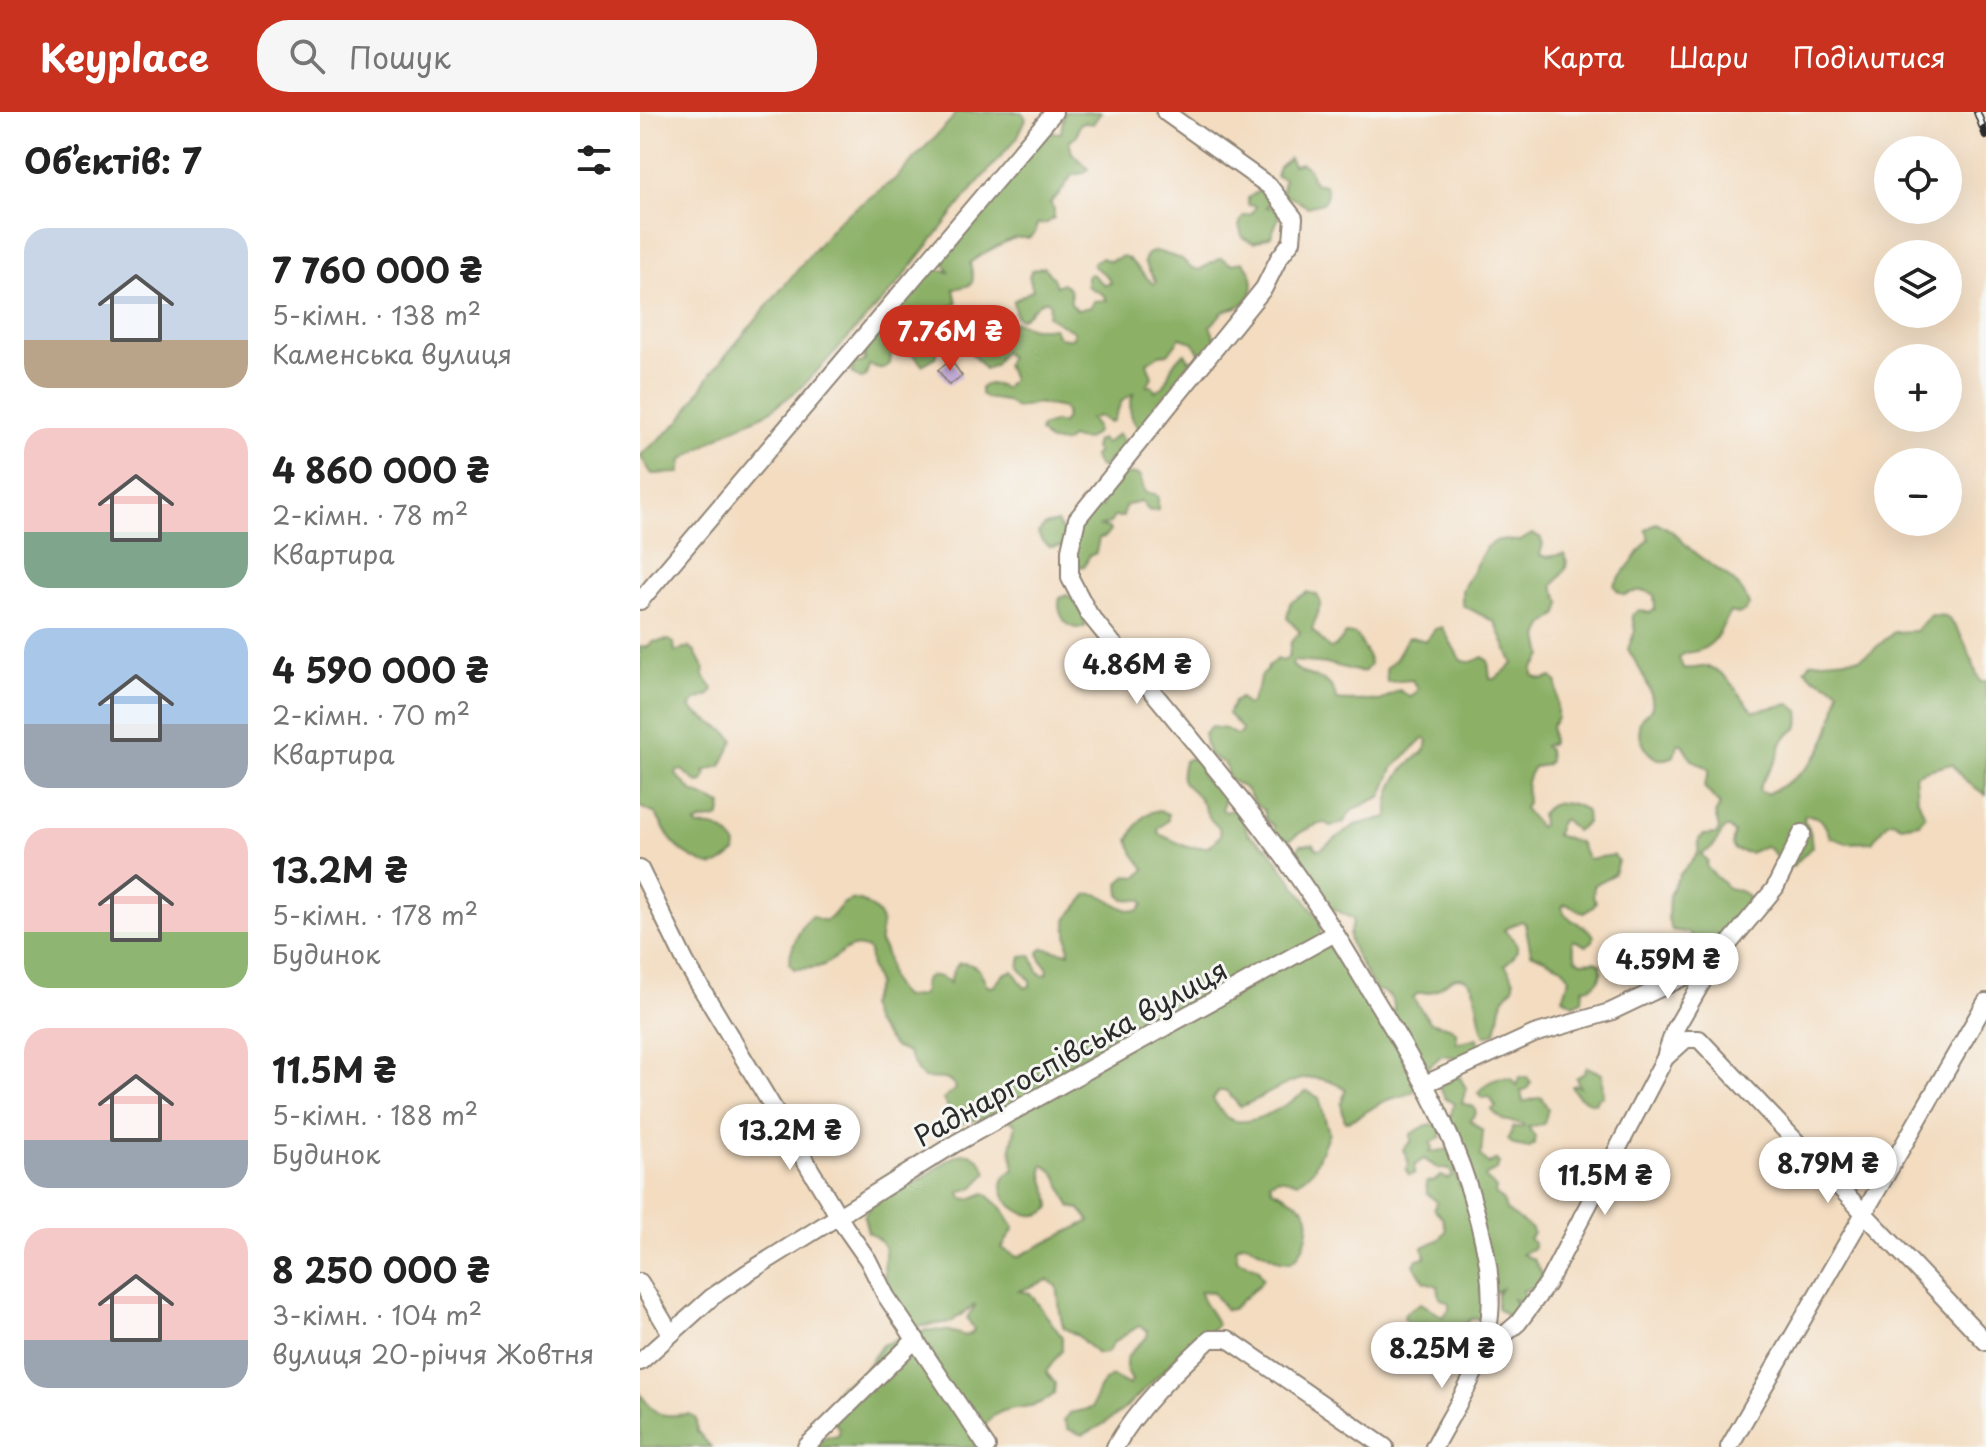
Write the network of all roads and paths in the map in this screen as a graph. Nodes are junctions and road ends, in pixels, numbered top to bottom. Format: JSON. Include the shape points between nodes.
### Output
{"nodes":[{"id":1,"x":1054,"y":112,"type":"edge"},
{"id":2,"x":1165,"y":112,"type":"edge"},
{"id":3,"x":640,"y":601,"type":"edge"},
{"id":4,"x":1802,"y":833,"type":"dead end"},
{"id":5,"x":640,"y":869,"type":"edge"},
{"id":6,"x":1335,"y":933,"type":"junction"},
{"id":7,"x":1713,"y":963,"type":"junction"},
{"id":8,"x":1986,"y":1002,"type":"edge"},
{"id":9,"x":1665,"y":1058,"type":"junction"},
{"id":10,"x":1425,"y":1084,"type":"junction"},
{"id":11,"x":1864,"y":1213,"type":"junction"},
{"id":12,"x":840,"y":1218,"type":"junction"},
{"id":13,"x":640,"y":1282,"type":"edge"},
{"id":14,"x":671,"y":1334,"type":"junction"},
{"id":15,"x":916,"y":1339,"type":"junction"},
{"id":16,"x":1986,"y":1342,"type":"edge"},
{"id":17,"x":1484,"y":1352,"type":"junction"},
{"id":18,"x":640,"y":1362,"type":"edge"},
{"id":19,"x":1114,"y":1444,"type":"edge"},
{"id":20,"x":806,"y":1447,"type":"edge"},
{"id":21,"x":987,"y":1447,"type":"edge"},
{"id":22,"x":1385,"y":1447,"type":"edge"},
{"id":23,"x":1434,"y":1447,"type":"edge"},
{"id":24,"x":1729,"y":1447,"type":"edge"}],
"edges":[{"from":1,"to":3,"type":"street"},
{"from":2,"to":6,"type":"street","via":[[1269,186],[1294,218],[1292,241],[1264,288],[1077,519],[1070,578],[1089,614],[1254,819]]},
{"from":4,"to":7,"type":"street","via":[[1775,888]]},
{"from":5,"to":12,"type":"street","via":[[686,963]]},
{"from":6,"to":10,"type":"street"},
{"from":6,"to":12,"type":"street","name":"Раднаргоспівська вулиця","via":[[956,1143]]},
{"from":7,"to":9,"type":"street","via":[[1674,1031]]},
{"from":7,"to":10,"type":"street","via":[[1610,1012],[1534,1034]]},
{"from":8,"to":11,"type":"street"},
{"from":9,"to":11,"type":"street","via":[[1686,1039],[1699,1039]]},
{"from":9,"to":17,"type":"street","via":[[1547,1284],[1518,1323]]},
{"from":10,"to":17,"type":"street","via":[[1450,1132],[1482,1235],[1490,1274]]},
{"from":11,"to":16,"type":"street"},
{"from":11,"to":24,"type":"street"},
{"from":12,"to":14,"type":"street","name":"Раднаргоспівська вулиця","via":[[712,1297]]},
{"from":12,"to":15,"type":"street"},
{"from":13,"to":14,"type":"street"},
{"from":14,"to":18,"type":"street","name":"Раднаргоспівська вулиця"},
{"from":15,"to":20,"type":"street"},
{"from":15,"to":21,"type":"street"},
{"from":17,"to":23,"type":"street"},
{"from":19,"to":22,"type":"street","via":[[1210,1339],[1228,1339]]}]}
